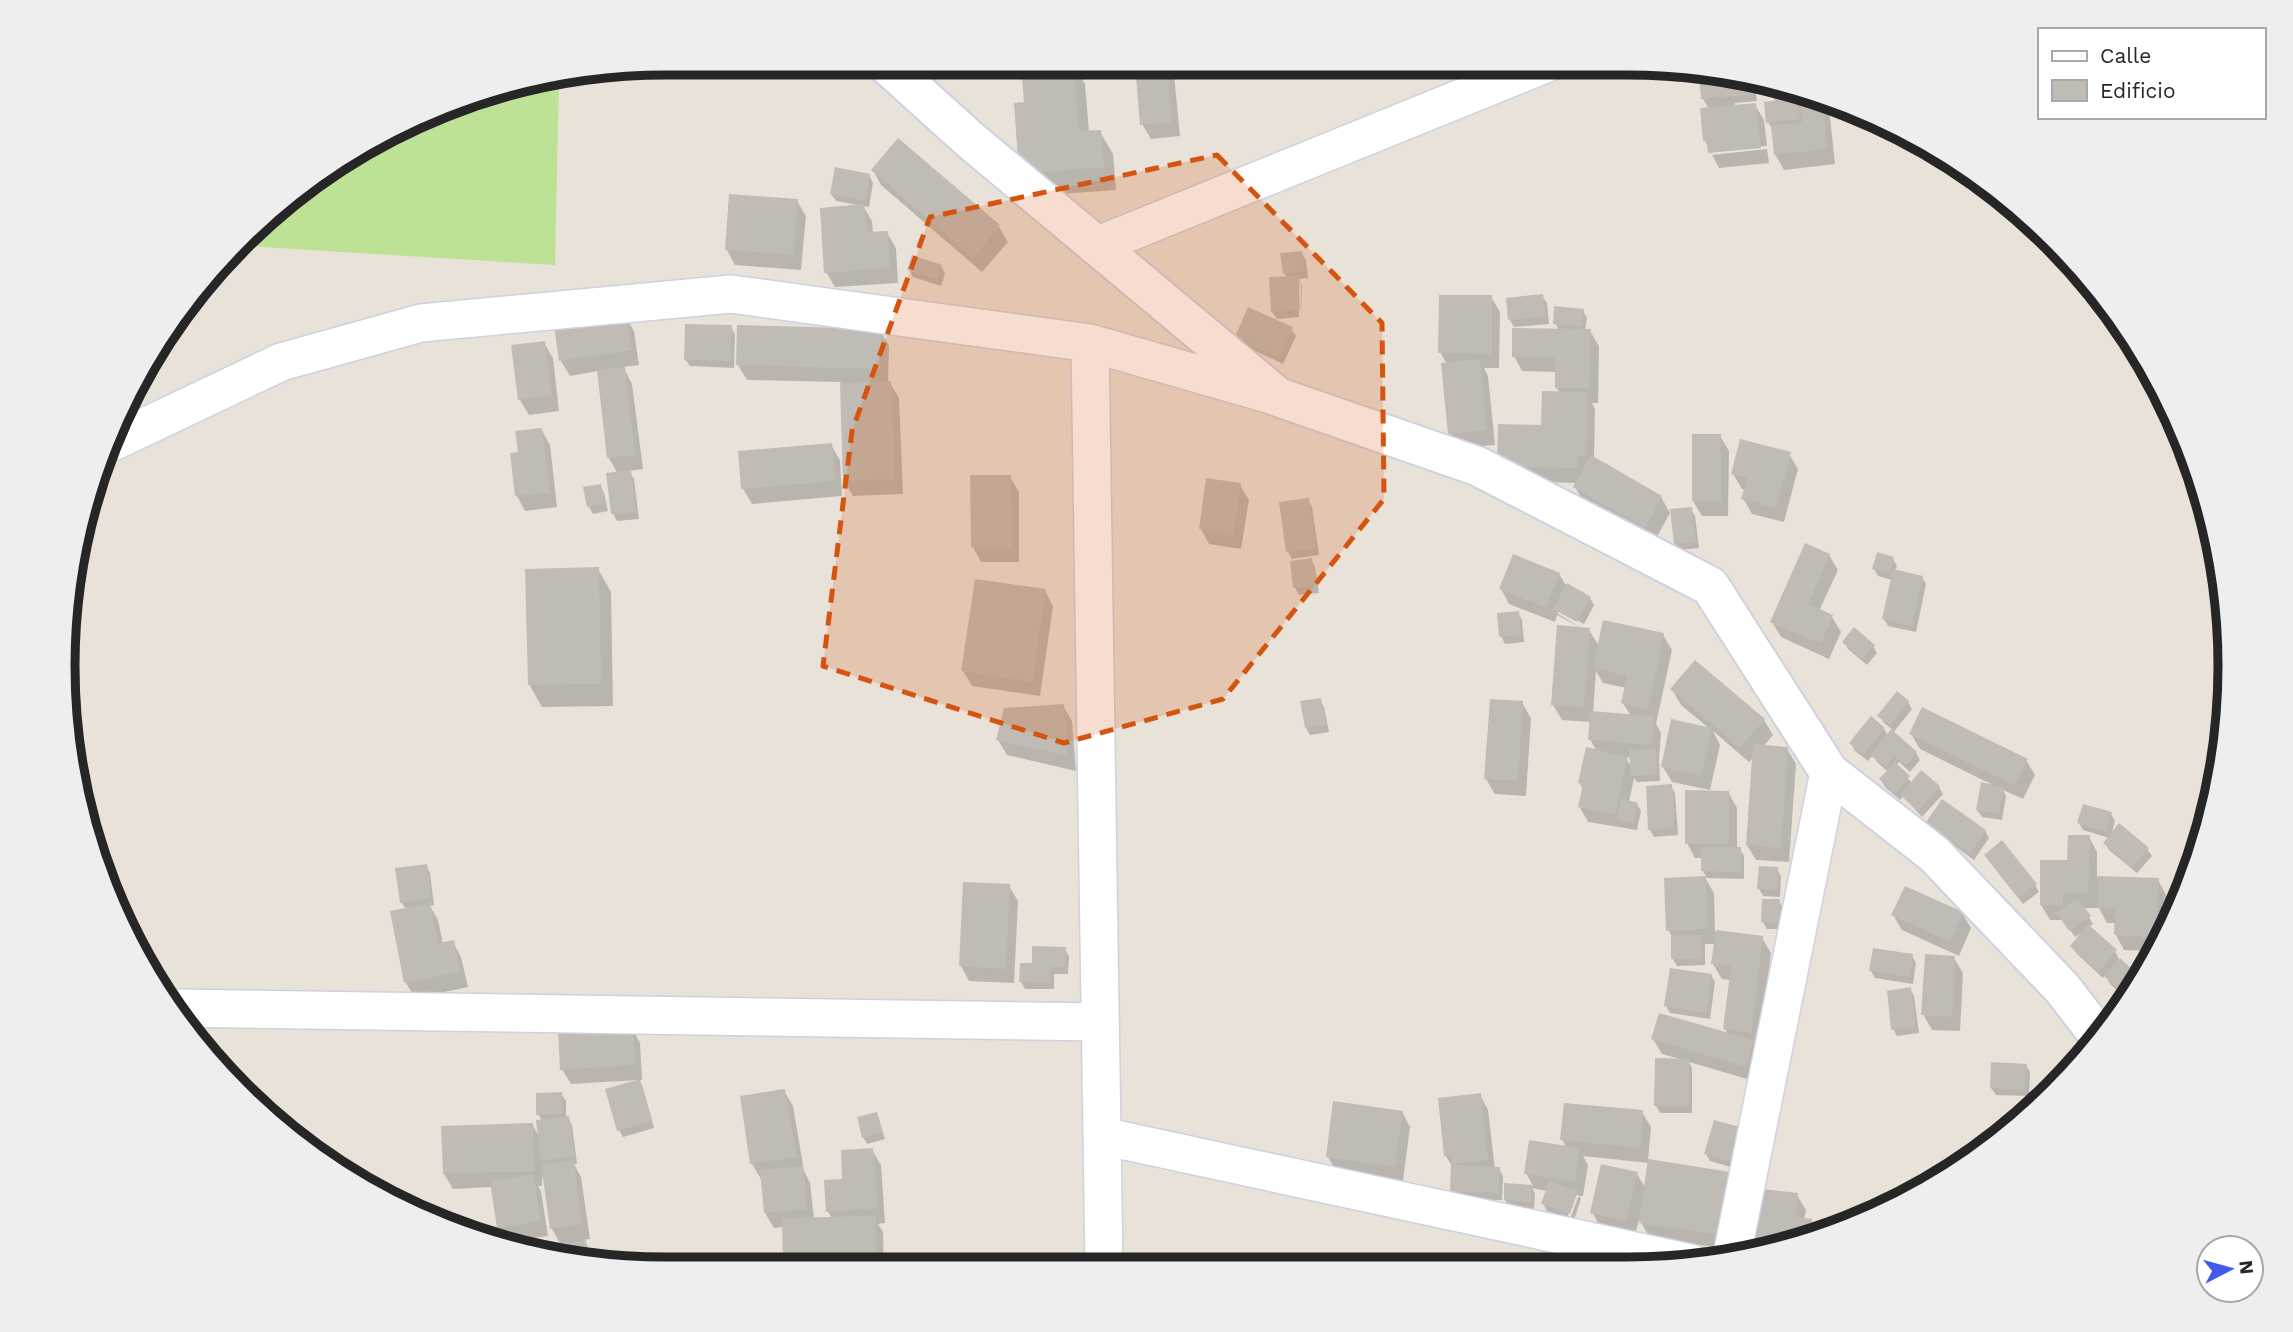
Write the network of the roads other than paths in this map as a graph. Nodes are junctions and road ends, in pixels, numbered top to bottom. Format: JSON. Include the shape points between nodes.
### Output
{"nodes":[{"id":1,"x":898,"y":75,"type":"edge"},
{"id":2,"x":1518,"y":75,"type":"edge"},
{"id":3,"x":1096,"y":246,"type":"junction"},
{"id":4,"x":1090,"y":343,"type":"junction"},
{"id":5,"x":1278,"y":397,"type":"junction"},
{"id":6,"x":121,"y":438,"type":"edge"},
{"id":7,"x":1829,"y":772,"type":"junction"},
{"id":8,"x":185,"y":1008,"type":"edge"},
{"id":9,"x":1100,"y":1022,"type":"junction"},
{"id":10,"x":2094,"y":1029,"type":"edge"},
{"id":11,"x":1102,"y":1136,"type":"junction"},
{"id":12,"x":1734,"y":1247,"type":"edge"},
{"id":13,"x":1656,"y":1256,"type":"edge"},
{"id":14,"x":1104,"y":1257,"type":"edge"}],
"edges":[{"from":1,"to":3,"type":"street"},
{"from":2,"to":3,"type":"street"},
{"from":3,"to":5,"type":"street"},
{"from":4,"to":5,"type":"street"},
{"from":4,"to":6,"type":"street","via":[[731,294],[421,323],[281,362]]},
{"from":4,"to":9,"type":"street"},
{"from":5,"to":7,"type":"street","via":[[1477,466],[1710,586]]},
{"from":7,"to":10,"type":"street","via":[[1934,854],[2062,988]]},
{"from":7,"to":12,"type":"street"},
{"from":8,"to":9,"type":"street"},
{"from":9,"to":11,"type":"street"},
{"from":11,"to":13,"type":"street"},
{"from":11,"to":14,"type":"street"}]}
